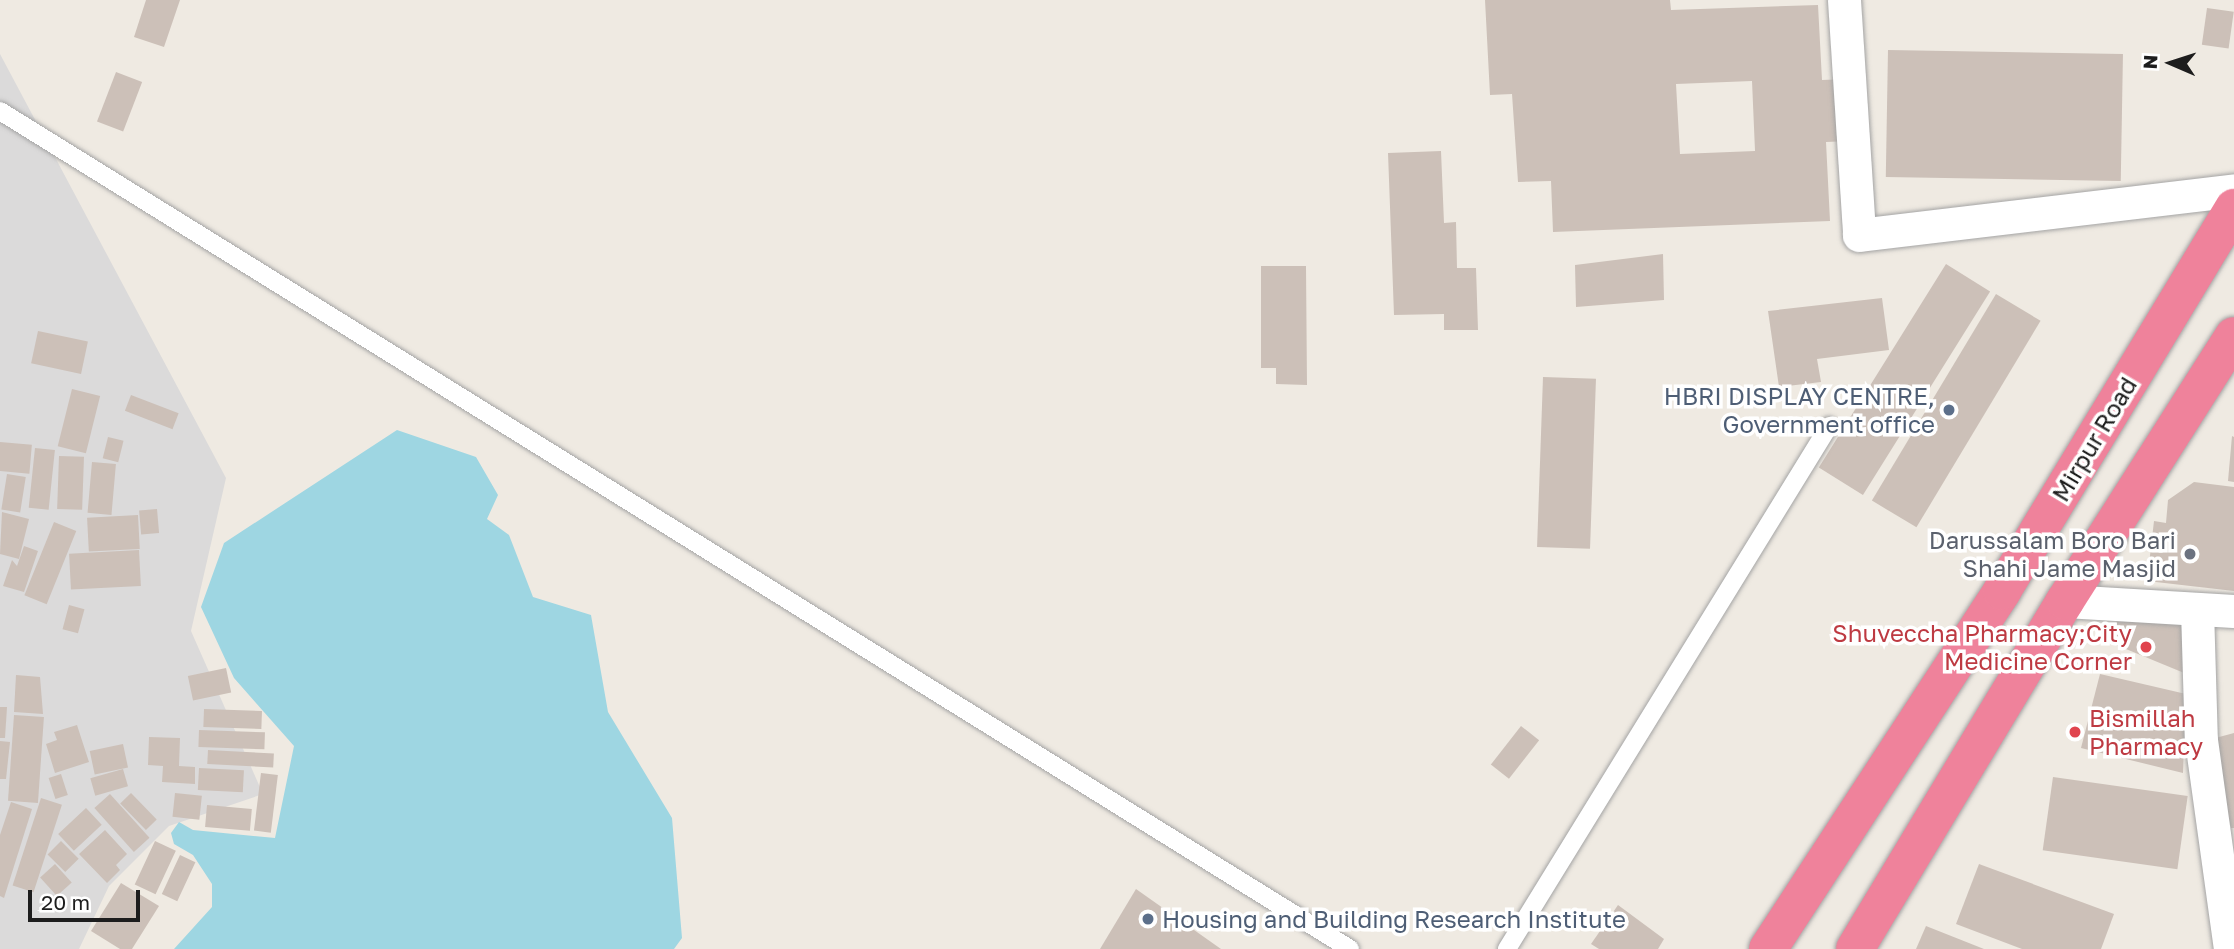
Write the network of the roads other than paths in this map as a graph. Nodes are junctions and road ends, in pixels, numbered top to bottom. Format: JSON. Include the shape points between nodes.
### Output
{"nodes":[{"id":1,"x":1844,"y":0,"type":"edge"},
{"id":2,"x":0,"y":111,"type":"edge"},
{"id":3,"x":2234,"y":190,"type":"edge"},
{"id":4,"x":2234,"y":208,"type":"edge"},
{"id":5,"x":2234,"y":336,"type":"edge"},
{"id":6,"x":1829,"y":426,"type":"dead end"},
{"id":7,"x":2065,"y":601,"type":"junction"},
{"id":8,"x":2197,"y":609,"type":"junction"},
{"id":9,"x":2234,"y":611,"type":"edge"},
{"id":10,"x":1350,"y":949,"type":"edge"},
{"id":11,"x":1507,"y":949,"type":"edge"},
{"id":12,"x":1768,"y":949,"type":"edge"},
{"id":13,"x":1855,"y":949,"type":"edge"},
{"id":14,"x":2230,"y":949,"type":"edge"}],
"edges":[{"from":1,"to":3,"type":"street","via":[[1859,234]]},
{"from":2,"to":10,"type":"lane"},
{"from":4,"to":12,"type":"highway","name":"Mirpur Road","via":[[1982,622]]},
{"from":5,"to":7,"type":"highway"},
{"from":6,"to":11,"type":"lane"},
{"from":7,"to":8,"type":"street"},
{"from":7,"to":13,"type":"highway"},
{"from":8,"to":9,"type":"street"},
{"from":8,"to":14,"type":"street","via":[[2201,740]]}]}
